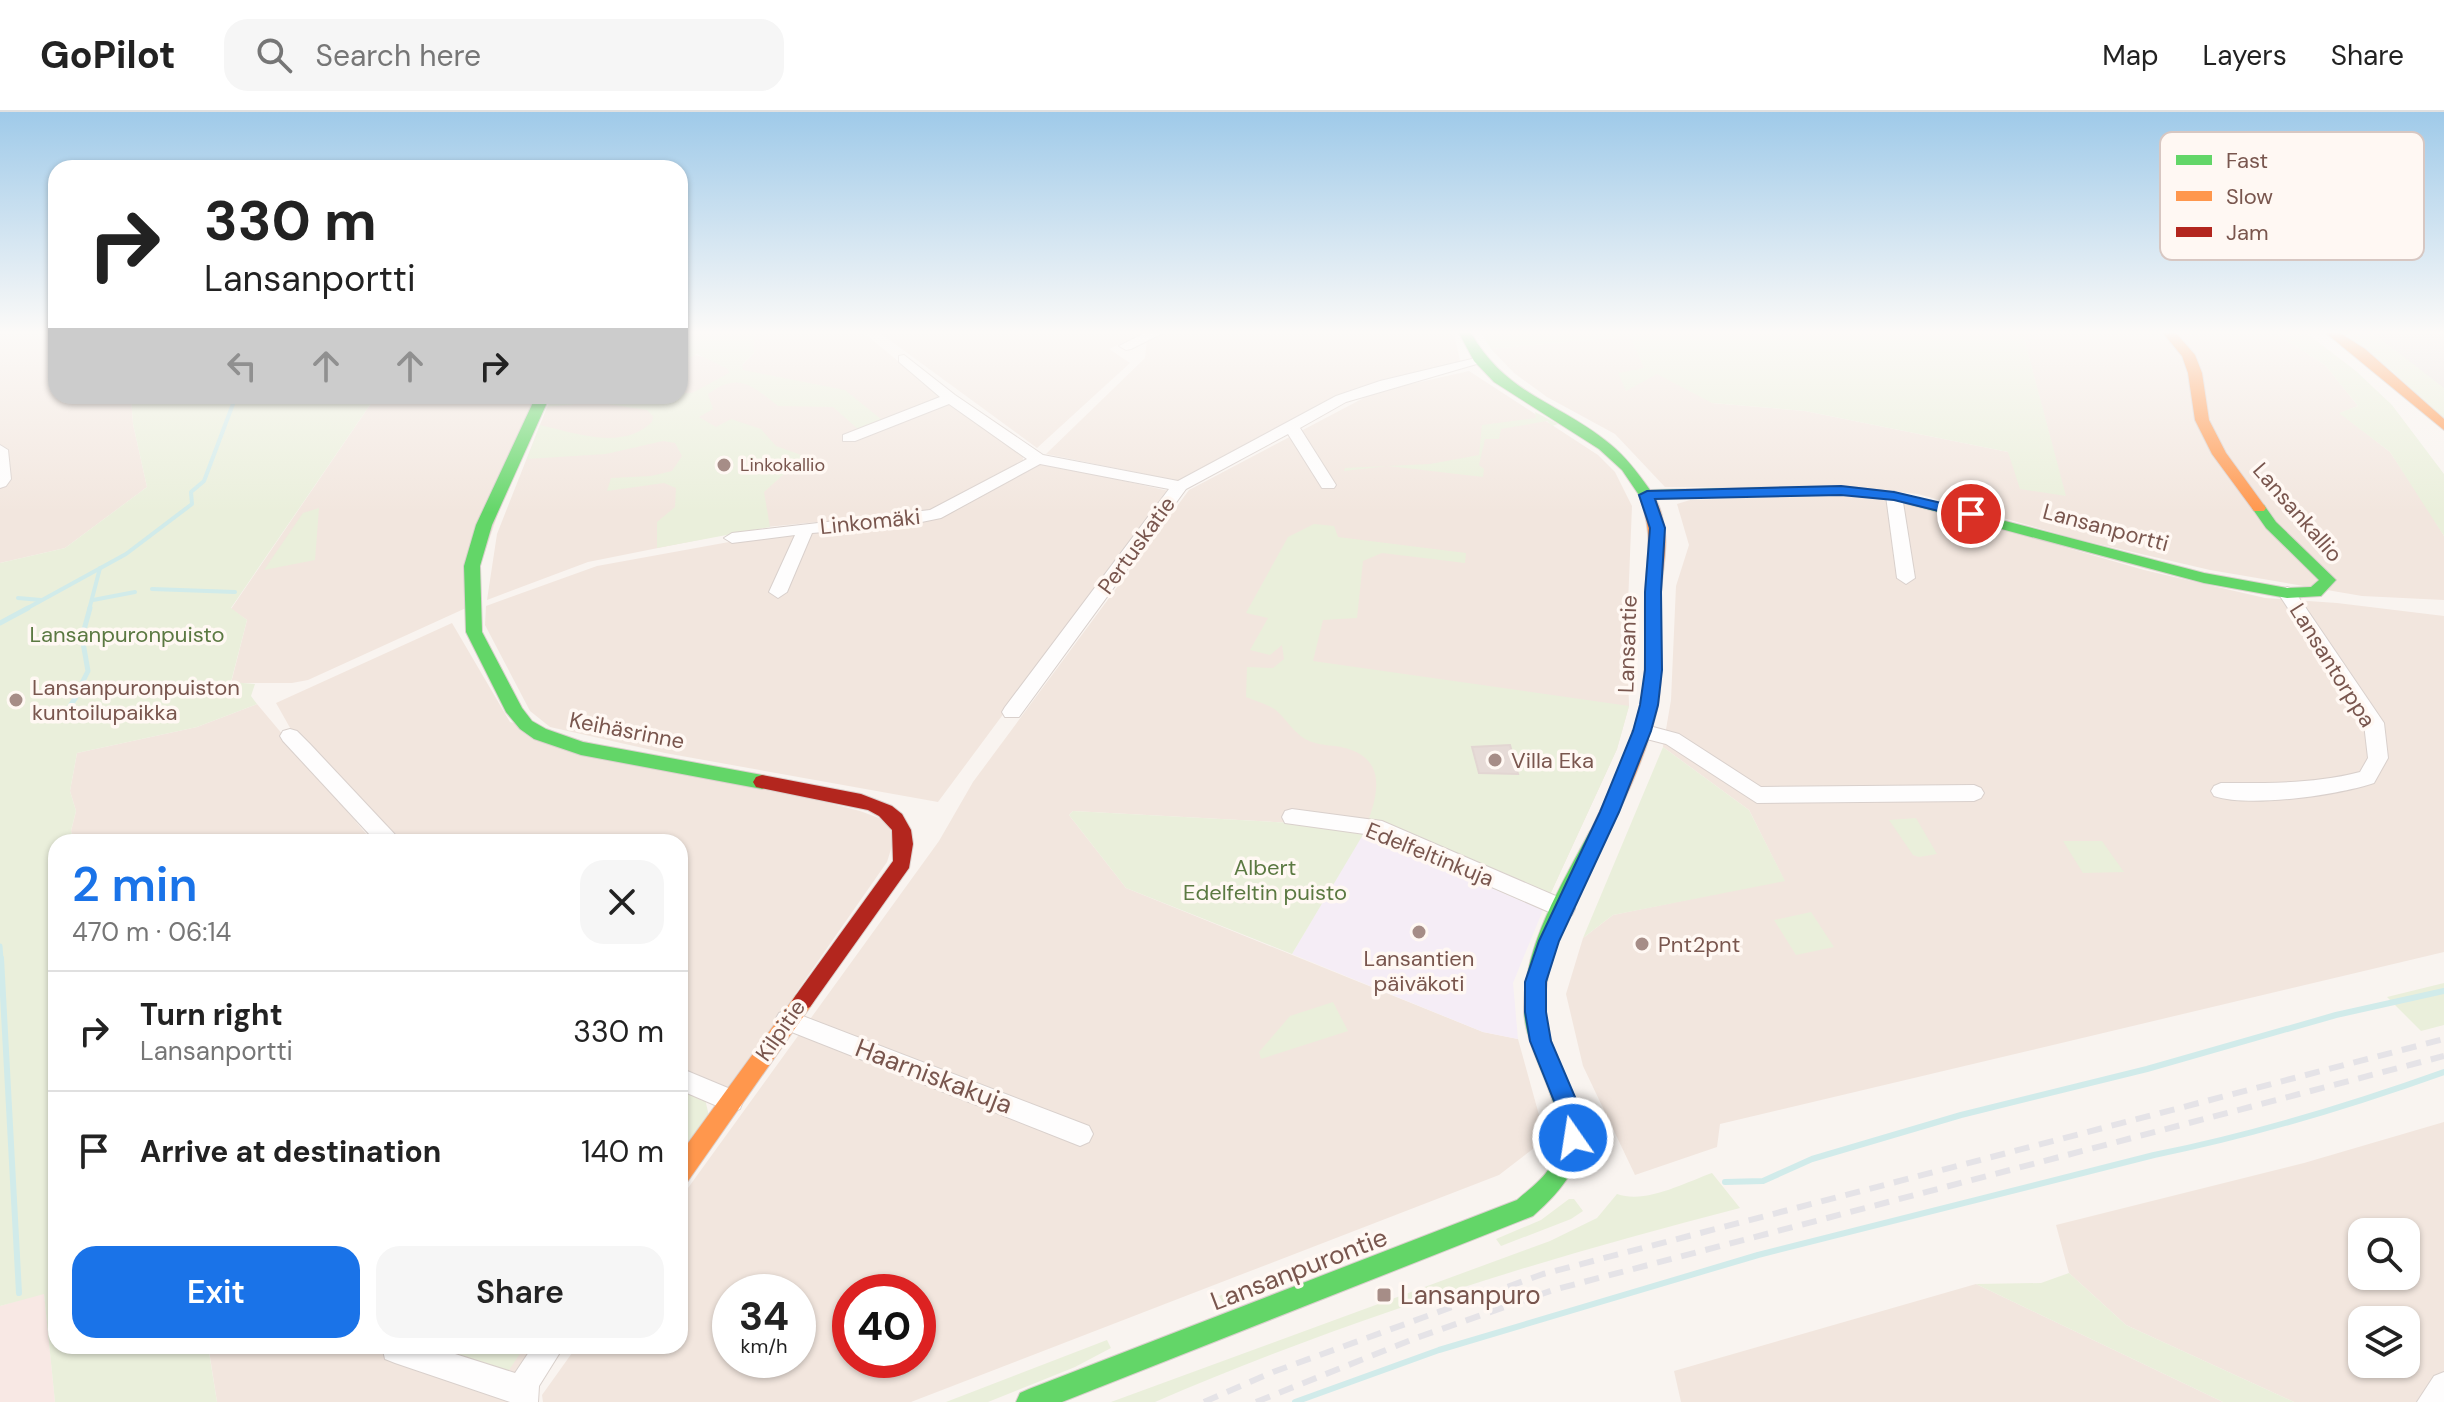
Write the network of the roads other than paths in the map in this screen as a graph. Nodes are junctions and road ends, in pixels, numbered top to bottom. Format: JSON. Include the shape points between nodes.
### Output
{"nodes":[{"id":1,"x":944,"y":393,"type":"edge"},
{"id":2,"x":1359,"y":393,"type":"edge"},
{"id":3,"x":1521,"y":393,"type":"edge"},
{"id":4,"x":2198,"y":393,"type":"edge"},
{"id":5,"x":2407,"y":393,"type":"edge"},
{"id":6,"x":2410,"y":396,"type":"junction"},
{"id":7,"x":950,"y":398,"type":"junction"},
{"id":8,"x":539,"y":404,"type":"edge"},
{"id":9,"x":1291,"y":426,"type":"junction"},
{"id":10,"x":2444,"y":426,"type":"edge"},
{"id":11,"x":849,"y":438,"type":"dead end"},
{"id":12,"x":2444,"y":443,"type":"edge"},
{"id":13,"x":0,"y":450,"type":"edge"},
{"id":14,"x":1038,"y":459,"type":"junction"},
{"id":15,"x":0,"y":483,"type":"edge"},
{"id":16,"x":1328,"y":485,"type":"dead end"},
{"id":17,"x":1180,"y":486,"type":"junction"},
{"id":18,"x":1647,"y":495,"type":"junction"},
{"id":19,"x":1894,"y":496,"type":"junction"},
{"id":20,"x":806,"y":528,"type":"junction"},
{"id":21,"x":732,"y":538,"type":"dead end"},
{"id":22,"x":1906,"y":578,"type":"dead end"},
{"id":23,"x":778,"y":592,"type":"dead end"},
{"id":24,"x":2315,"y":592,"type":"joint"},
{"id":25,"x":2287,"y":593,"type":"junction"},
{"id":26,"x":1012,"y":712,"type":"dead end"},
{"id":27,"x":1642,"y":731,"type":"junction"},
{"id":28,"x":290,"y":736,"type":"dead end"},
{"id":29,"x":2221,"y":791,"type":"dead end"},
{"id":30,"x":1974,"y":793,"type":"dead end"},
{"id":31,"x":1292,"y":817,"type":"dead end"},
{"id":32,"x":382,"y":834,"type":"edge"},
{"id":33,"x":883,"y":889,"type":"joint"},
{"id":34,"x":1564,"y":909,"type":"junction"},
{"id":35,"x":787,"y":1020,"type":"junction"},
{"id":36,"x":688,"y":1082,"type":"edge"},
{"id":37,"x":731,"y":1101,"type":"junction"},
{"id":38,"x":1080,"y":1134,"type":"dead end"},
{"id":39,"x":1567,"y":1160,"type":"joint"},
{"id":40,"x":688,"y":1162,"type":"edge"},
{"id":41,"x":409,"y":1354,"type":"edge"},
{"id":42,"x":544,"y":1354,"type":"edge"},
{"id":43,"x":2444,"y":1386,"type":"edge"},
{"id":44,"x":524,"y":1396,"type":"edge"},
{"id":45,"x":1029,"y":1402,"type":"edge"},
{"id":46,"x":2431,"y":1402,"type":"edge"}],
"edges":[{"from":1,"to":7,"type":"street"},
{"from":2,"to":9,"type":"street","name":"Pertuskatie"},
{"from":3,"to":18,"type":"street","name":"Lansantie","via":[[1591,434],[1623,462]]},
{"from":4,"to":24,"type":"street","name":"Lansankallio","via":[[2202,420],[2219,454],[2271,525],[2328,580]]},
{"from":5,"to":6,"type":"street"},
{"from":6,"to":10,"type":"street"},
{"from":6,"to":12,"type":"street"},
{"from":7,"to":11,"type":"street"},
{"from":7,"to":14,"type":"street"},
{"from":8,"to":33,"type":"street","name":"Keihäsrinne","via":[[484,525],[470,580],[474,632],[515,712],[540,734],[581,748],[878,804],[892,812],[906,847],[902,863]]},
{"from":9,"to":16,"type":"street"},
{"from":9,"to":17,"type":"street","name":"Pertuskatie"},
{"from":13,"to":15,"type":"street"},
{"from":14,"to":17,"type":"street"},
{"from":14,"to":20,"type":"street","name":"Linkomäki","via":[[935,514]]},
{"from":17,"to":26,"type":"street","name":"Pertuskatie"},
{"from":18,"to":19,"type":"street","name":"Lansanportti","via":[[1841,490]]},
{"from":18,"to":27,"type":"street","name":"Lansantie","via":[[1657,538],[1654,670]]},
{"from":19,"to":22,"type":"street"},
{"from":19,"to":25,"type":"street","name":"Lansanportti","via":[[2191,574]]},
{"from":20,"to":21,"type":"street"},
{"from":20,"to":23,"type":"street","name":"Linkomäki"},
{"from":24,"to":25,"type":"street","name":"Lansanportti"},
{"from":25,"to":29,"type":"street","name":"Lansantorppa","via":[[2374,723],[2378,758],[2367,778],[2334,789]]},
{"from":27,"to":30,"type":"street","via":[[1672,739],[1757,795]]},
{"from":27,"to":34,"type":"street","name":"Lansantie"},
{"from":28,"to":32,"type":"street"},
{"from":31,"to":34,"type":"street","name":"Edelfeltinkuja","via":[[1375,827]]},
{"from":33,"to":35,"type":"street","name":"Kilpitie"},
{"from":34,"to":39,"type":"street","name":"Lansantie","via":[[1536,982],[1535,1012],[1540,1041],[1569,1111],[1573,1138]]},
{"from":35,"to":37,"type":"street","name":"Kilpitie"},
{"from":35,"to":38,"type":"street","name":"Haarniskakuja"},
{"from":36,"to":37,"type":"street"},
{"from":37,"to":40,"type":"street","name":"Kilpitie"},
{"from":39,"to":45,"type":"street","name":"Lansanpurontie","via":[[1550,1190],[1525,1208]]},
{"from":41,"to":44,"type":"street"},
{"from":42,"to":44,"type":"street","via":[[525,1382]]},
{"from":43,"to":46,"type":"street"}]}
